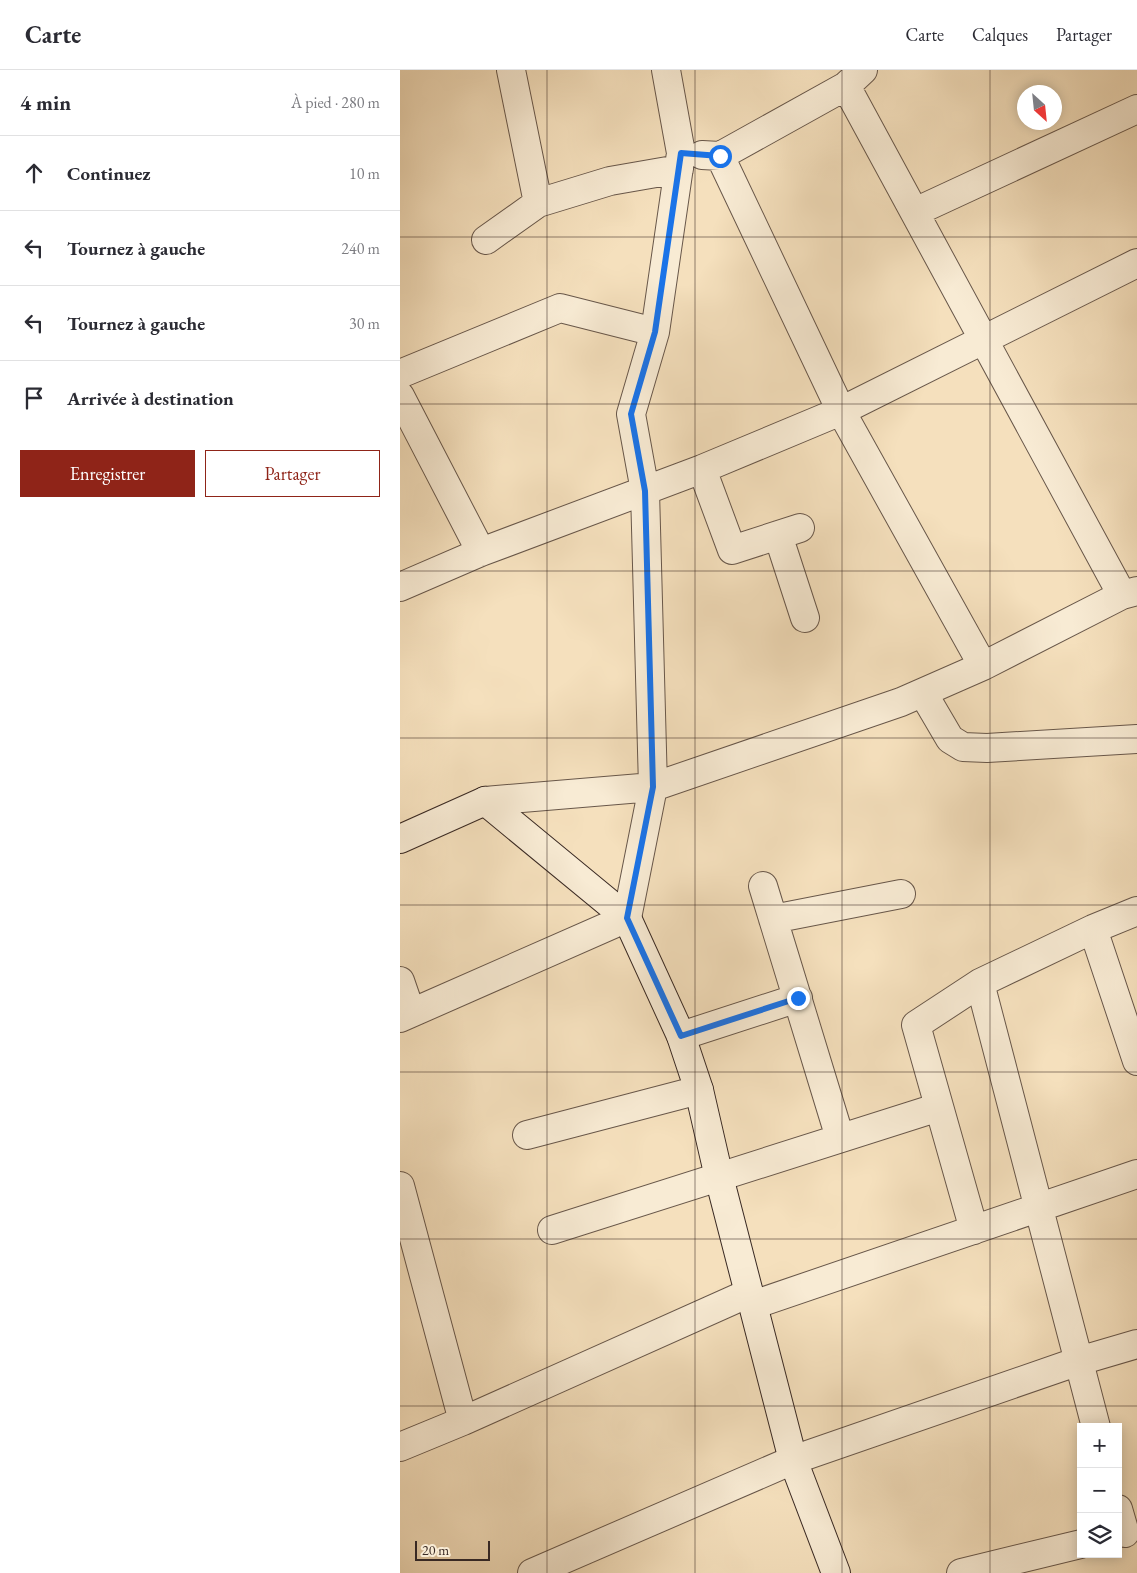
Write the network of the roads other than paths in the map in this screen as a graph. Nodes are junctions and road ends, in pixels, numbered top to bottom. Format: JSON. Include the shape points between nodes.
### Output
{"nodes":[{"id":1,"x":511,"y":70,"type":"edge"},
{"id":2,"x":666,"y":70,"type":"edge"},
{"id":3,"x":855,"y":78,"type":"edge"},
{"id":4,"x":1137,"y":109,"type":"edge"},
{"id":5,"x":720,"y":156,"type":"junction"},
{"id":6,"x":680,"y":161,"type":"junction"},
{"id":7,"x":538,"y":203,"type":"junction"},
{"id":8,"x":915,"y":212,"type":"junction"},
{"id":9,"x":486,"y":240,"type":"dead end"},
{"id":10,"x":1137,"y":263,"type":"edge"},
{"id":11,"x":655,"y":332,"type":"junction"},
{"id":12,"x":984,"y":340,"type":"junction"},
{"id":13,"x":400,"y":374,"type":"edge"},
{"id":14,"x":400,"y":396,"type":"edge"},
{"id":15,"x":841,"y":411,"type":"junction"},
{"id":16,"x":702,"y":469,"type":"junction"},
{"id":17,"x":645,"y":491,"type":"junction"},
{"id":18,"x":481,"y":552,"type":"junction"},
{"id":19,"x":400,"y":587,"type":"edge"},
{"id":20,"x":1130,"y":593,"type":"edge"},
{"id":21,"x":805,"y":618,"type":"dead end"},
{"id":22,"x":983,"y":666,"type":"junction"},
{"id":23,"x":923,"y":692,"type":"junction"},
{"id":24,"x":1137,"y":739,"type":"edge"},
{"id":25,"x":653,"y":787,"type":"junction"},
{"id":26,"x":485,"y":801,"type":"junction"},
{"id":27,"x":400,"y":839,"type":"edge"},
{"id":28,"x":763,"y":886,"type":"dead end"},
{"id":29,"x":901,"y":894,"type":"dead end"},
{"id":30,"x":1137,"y":911,"type":"edge"},
{"id":31,"x":627,"y":918,"type":"junction"},
{"id":32,"x":773,"y":919,"type":"junction"},
{"id":33,"x":1093,"y":928,"type":"junction"},
{"id":34,"x":400,"y":981,"type":"edge"},
{"id":35,"x":980,"y":983,"type":"junction"},
{"id":36,"x":798,"y":998,"type":"junction"},
{"id":37,"x":406,"y":1016,"type":"edge"},
{"id":38,"x":681,"y":1036,"type":"junction"},
{"id":39,"x":1137,"y":1061,"type":"edge"},
{"id":40,"x":700,"y":1090,"type":"junction"},
{"id":41,"x":939,"y":1107,"type":"junction"},
{"id":42,"x":526,"y":1135,"type":"dead end"},
{"id":43,"x":840,"y":1138,"type":"junction"},
{"id":44,"x":1137,"y":1174,"type":"edge"},
{"id":45,"x":718,"y":1177,"type":"junction"},
{"id":46,"x":400,"y":1186,"type":"edge"},
{"id":47,"x":1038,"y":1207,"type":"junction"},
{"id":48,"x":552,"y":1230,"type":"dead end"},
{"id":49,"x":974,"y":1230,"type":"junction"},
{"id":50,"x":751,"y":1299,"type":"junction"},
{"id":51,"x":1137,"y":1344,"type":"edge"},
{"id":52,"x":1079,"y":1361,"type":"junction"},
{"id":53,"x":463,"y":1421,"type":"junction"},
{"id":54,"x":1095,"y":1423,"type":"edge"},
{"id":55,"x":400,"y":1447,"type":"edge"},
{"id":56,"x":793,"y":1460,"type":"junction"},
{"id":57,"x":1077,"y":1545,"type":"edge"},
{"id":58,"x":532,"y":1573,"type":"edge"},
{"id":59,"x":836,"y":1573,"type":"edge"},
{"id":60,"x":961,"y":1573,"type":"edge"}],
"edges":[{"from":1,"to":7,"type":"street"},
{"from":2,"to":6,"type":"street"},
{"from":3,"to":5,"type":"street"},
{"from":3,"to":8,"type":"street"},
{"from":4,"to":8,"type":"street"},
{"from":5,"to":6,"type":"street"},
{"from":5,"to":15,"type":"street"},
{"from":6,"to":7,"type":"street"},
{"from":6,"to":11,"type":"street"},
{"from":7,"to":9,"type":"street"},
{"from":8,"to":12,"type":"street"},
{"from":10,"to":12,"type":"street"},
{"from":11,"to":13,"type":"street","via":[[560,308]]},
{"from":11,"to":17,"type":"street","via":[[631,414]]},
{"from":12,"to":15,"type":"street"},
{"from":12,"to":20,"type":"street"},
{"from":14,"to":18,"type":"street"},
{"from":15,"to":16,"type":"street"},
{"from":15,"to":22,"type":"street"},
{"from":16,"to":17,"type":"street"},
{"from":16,"to":21,"type":"street","via":[[732,550],[789,531]]},
{"from":17,"to":18,"type":"street"},
{"from":17,"to":25,"type":"street"},
{"from":18,"to":19,"type":"street"},
{"from":20,"to":22,"type":"street"},
{"from":22,"to":23,"type":"street"},
{"from":23,"to":24,"type":"street","via":[[950,739],[963,747]]},
{"from":23,"to":25,"type":"street"},
{"from":25,"to":26,"type":"street"},
{"from":25,"to":31,"type":"street"},
{"from":26,"to":27,"type":"street"},
{"from":26,"to":31,"type":"street"},
{"from":28,"to":32,"type":"street"},
{"from":29,"to":32,"type":"street"},
{"from":30,"to":33,"type":"street"},
{"from":31,"to":37,"type":"street"},
{"from":31,"to":38,"type":"street"},
{"from":32,"to":36,"type":"street"},
{"from":33,"to":35,"type":"street"},
{"from":33,"to":39,"type":"street"},
{"from":34,"to":37,"type":"street"},
{"from":35,"to":41,"type":"street","via":[[916,1025]]},
{"from":35,"to":47,"type":"street"},
{"from":36,"to":38,"type":"street"},
{"from":36,"to":43,"type":"street"},
{"from":38,"to":40,"type":"street"},
{"from":40,"to":42,"type":"street"},
{"from":40,"to":45,"type":"street"},
{"from":41,"to":43,"type":"street"},
{"from":41,"to":49,"type":"street"},
{"from":43,"to":45,"type":"street"},
{"from":44,"to":47,"type":"street"},
{"from":45,"to":48,"type":"street"},
{"from":45,"to":50,"type":"street"},
{"from":46,"to":53,"type":"street"},
{"from":47,"to":49,"type":"street"},
{"from":47,"to":52,"type":"street"},
{"from":49,"to":50,"type":"street"},
{"from":50,"to":53,"type":"street"},
{"from":50,"to":56,"type":"street"},
{"from":51,"to":52,"type":"street"},
{"from":52,"to":54,"type":"street"},
{"from":52,"to":56,"type":"street"},
{"from":53,"to":55,"type":"street"},
{"from":56,"to":58,"type":"street"},
{"from":56,"to":59,"type":"street"},
{"from":57,"to":60,"type":"street"}]}
